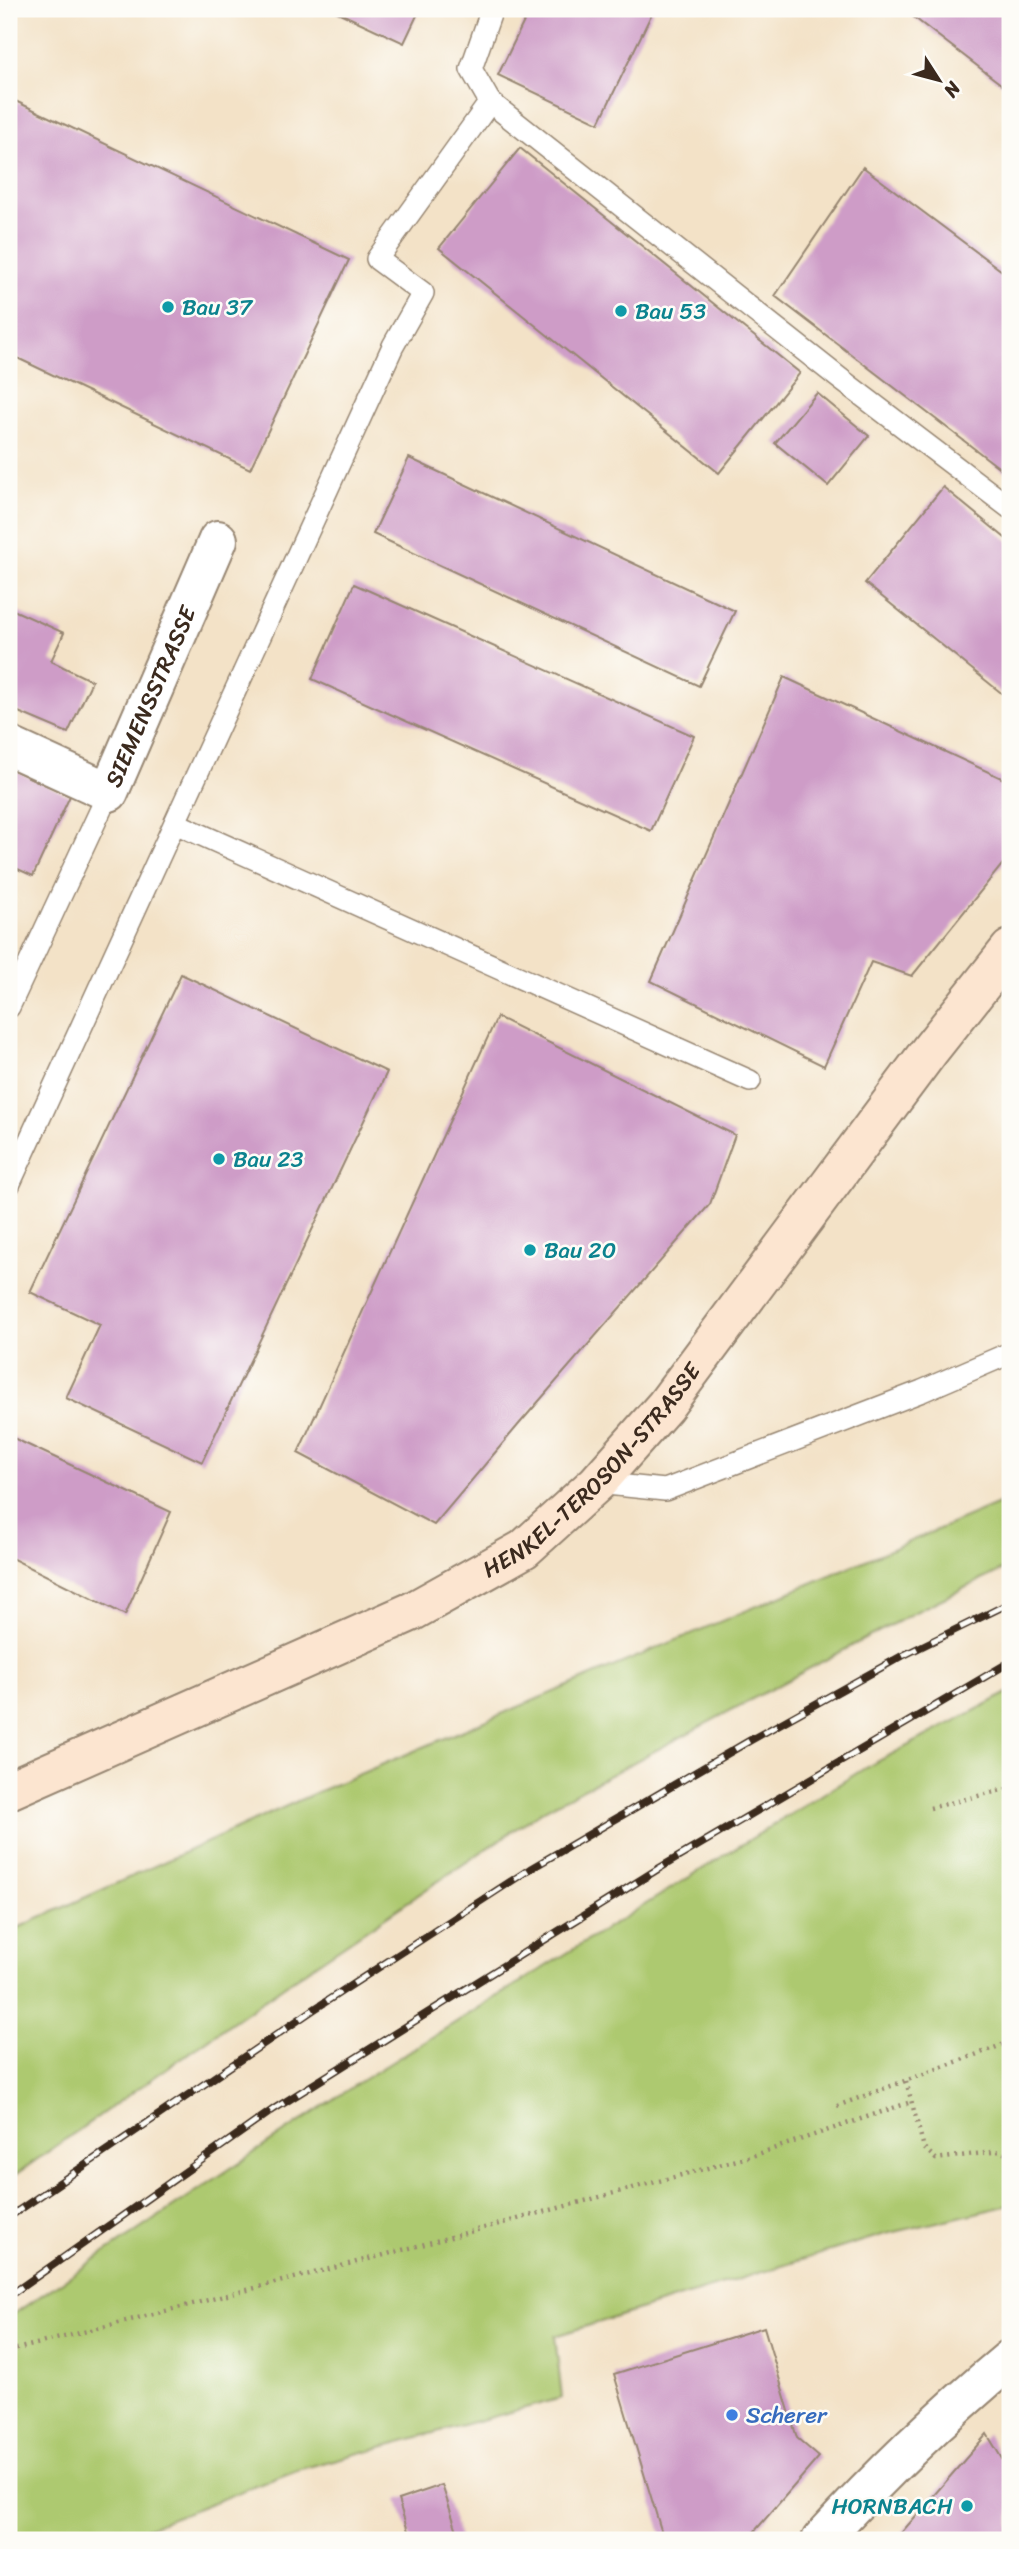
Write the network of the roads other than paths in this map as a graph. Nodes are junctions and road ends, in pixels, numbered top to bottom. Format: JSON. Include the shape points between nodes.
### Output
{"nodes":[{"id":1,"x":492,"y":9,"type":"edge"},
{"id":2,"x":490,"y":102,"type":"junction"},
{"id":3,"x":1010,"y":508,"type":"edge"},
{"id":4,"x":218,"y":540,"type":"dead end"},
{"id":5,"x":9,"y":746,"type":"edge"},
{"id":6,"x":109,"y":792,"type":"junction"},
{"id":7,"x":175,"y":823,"type":"junction"},
{"id":8,"x":1010,"y":949,"type":"edge"},
{"id":9,"x":9,"y":1007,"type":"edge"},
{"id":10,"x":750,"y":1081,"type":"dead end"},
{"id":11,"x":9,"y":1185,"type":"edge"},
{"id":12,"x":1010,"y":1353,"type":"edge"},
{"id":13,"x":597,"y":1483,"type":"junction"},
{"id":14,"x":9,"y":1790,"type":"edge"},
{"id":15,"x":1010,"y":2359,"type":"edge"},
{"id":16,"x":821,"y":2540,"type":"edge"}],
"edges":[{"from":1,"to":2,"type":"lane","via":[[471,69]]},
{"from":2,"to":3,"type":"lane"},
{"from":2,"to":7,"type":"lane","via":[[377,259],[423,293],[393,346]]},
{"from":4,"to":6,"type":"street","name":"SIEMENSSTRASSE"},
{"from":5,"to":6,"type":"street","name":"SIEMENSSTRASSE"},
{"from":6,"to":9,"type":"lane"},
{"from":7,"to":10,"type":"lane"},
{"from":7,"to":11,"type":"lane"},
{"from":8,"to":13,"type":"street","name":"HENKEL-TEROSON-STRASSE","via":[[665,1406]]},
{"from":12,"to":13,"type":"lane","via":[[665,1490]]},
{"from":13,"to":14,"type":"street","name":"HENKEL-TEROSON-STRASSE","via":[[524,1549],[413,1611]]},
{"from":15,"to":16,"type":"street"}]}
